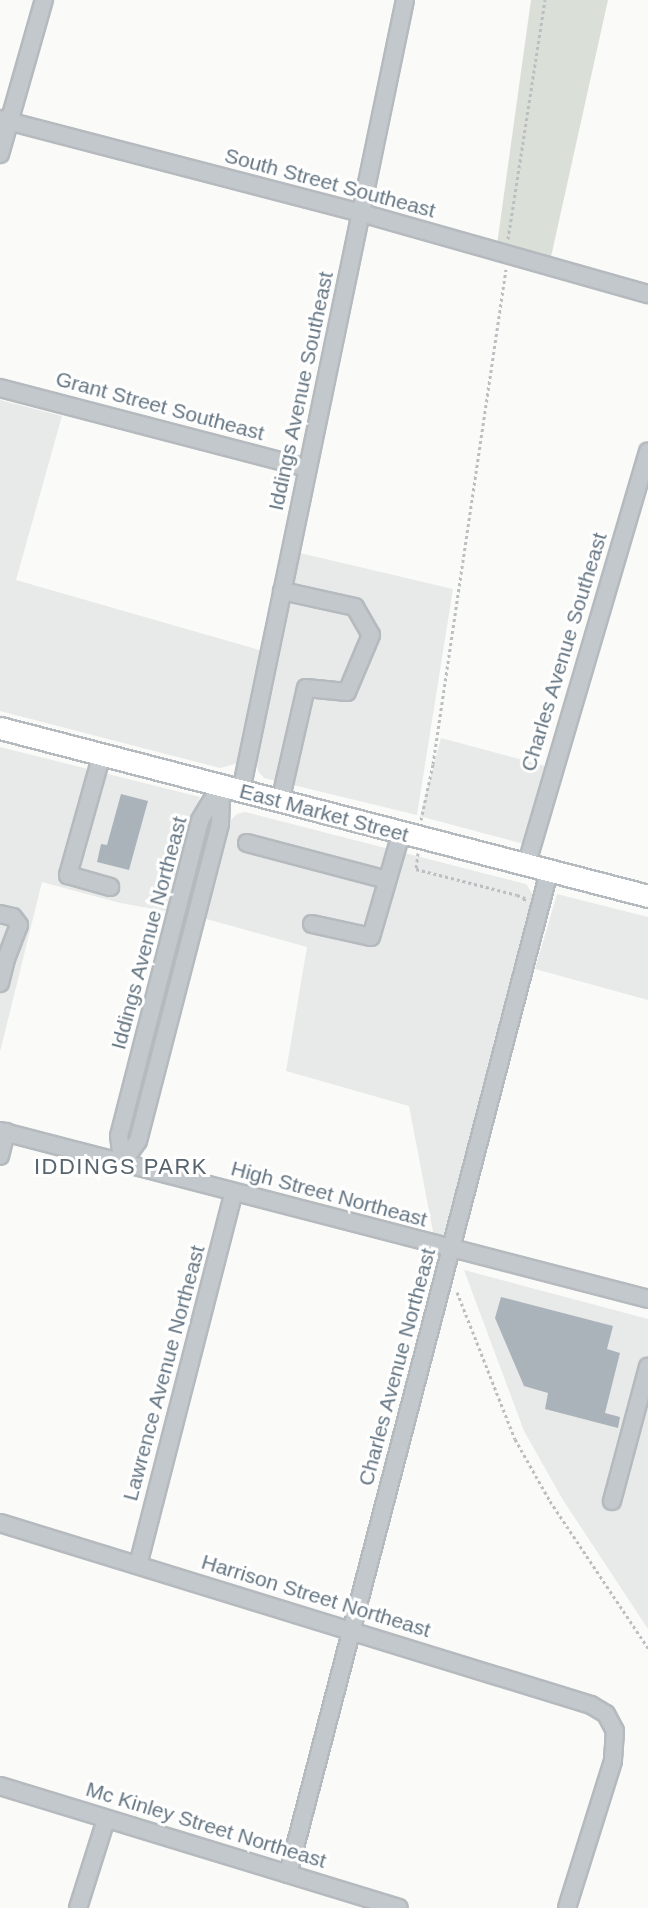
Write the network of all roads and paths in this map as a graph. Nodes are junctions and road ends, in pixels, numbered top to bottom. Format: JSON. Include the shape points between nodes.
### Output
{"nodes":[{"id":1,"x":45,"y":0,"type":"edge"},
{"id":2,"x":405,"y":0,"type":"edge"},
{"id":3,"x":545,"y":0,"type":"edge"},
{"id":4,"x":5,"y":120,"type":"edge"},
{"id":5,"x":0,"y":154,"type":"edge"},
{"id":6,"x":361,"y":213,"type":"junction"},
{"id":7,"x":507,"y":249,"type":"dead end"},
{"id":8,"x":506,"y":264,"type":"dead end"},
{"id":9,"x":648,"y":294,"type":"edge"},
{"id":10,"x":0,"y":388,"type":"edge"},
{"id":11,"x":648,"y":452,"type":"edge"},
{"id":12,"x":308,"y":468,"type":"junction"},
{"id":13,"x":282,"y":591,"type":"junction"},
{"id":14,"x":0,"y":728,"type":"edge"},
{"id":15,"x":102,"y":754,"type":"junction"},
{"id":16,"x":231,"y":788,"type":"junction"},
{"id":17,"x":280,"y":801,"type":"junction"},
{"id":18,"x":410,"y":836,"type":"junction"},
{"id":19,"x":247,"y":843,"type":"dead end"},
{"id":20,"x":526,"y":866,"type":"junction"},
{"id":21,"x":549,"y":872,"type":"junction"},
{"id":22,"x":387,"y":880,"type":"junction"},
{"id":23,"x":110,"y":886,"type":"dead end"},
{"id":24,"x":648,"y":896,"type":"edge"},
{"id":25,"x":522,"y":909,"type":"dead end"},
{"id":26,"x":0,"y":914,"type":"edge"},
{"id":27,"x":312,"y":924,"type":"dead end"},
{"id":28,"x":3,"y":957,"type":"edge"},
{"id":29,"x":0,"y":983,"type":"edge"},
{"id":30,"x":3,"y":1132,"type":"edge"},
{"id":31,"x":0,"y":1156,"type":"edge"},
{"id":32,"x":122,"y":1163,"type":"junction"},
{"id":33,"x":234,"y":1192,"type":"junction"},
{"id":34,"x":452,"y":1249,"type":"junction"},
{"id":35,"x":447,"y":1268,"type":"junction"},
{"id":36,"x":648,"y":1299,"type":"edge"},
{"id":37,"x":648,"y":1367,"type":"edge"},
{"id":38,"x":612,"y":1501,"type":"dead end"},
{"id":39,"x":0,"y":1523,"type":"edge"},
{"id":40,"x":138,"y":1565,"type":"junction"},
{"id":41,"x":352,"y":1631,"type":"junction"},
{"id":42,"x":648,"y":1648,"type":"edge"},
{"id":43,"x":0,"y":1786,"type":"edge"},
{"id":44,"x":106,"y":1819,"type":"junction"},
{"id":45,"x":288,"y":1874,"type":"junction"},
{"id":46,"x":78,"y":1908,"type":"edge"},
{"id":47,"x":399,"y":1908,"type":"edge"},
{"id":48,"x":567,"y":1908,"type":"edge"}],
"edges":[{"from":1,"to":4,"type":"street"},
{"from":2,"to":6,"type":"street","name":"Iddings Avenue Southeast"},
{"from":3,"to":7,"type":"path"},
{"from":4,"to":5,"type":"street"},
{"from":4,"to":6,"type":"street","name":"South Street Southeast"},
{"from":6,"to":9,"type":"street","name":"South Street Southeast"},
{"from":6,"to":12,"type":"street","name":"Iddings Avenue Southeast"},
{"from":8,"to":18,"type":"path","via":[[433,764]]},
{"from":10,"to":12,"type":"street","name":"Grant Street Southeast"},
{"from":11,"to":20,"type":"street","name":"Charles Avenue Southeast"},
{"from":12,"to":13,"type":"street","name":"Iddings Avenue Southeast"},
{"from":13,"to":16,"type":"street","name":"Iddings Avenue Southeast"},
{"from":13,"to":17,"type":"street","via":[[355,607],[371,635],[347,692],[306,688]]},
{"from":14,"to":15,"type":"main road","name":"East Market Street"},
{"from":15,"to":16,"type":"main road","name":"East Market Street"},
{"from":15,"to":23,"type":"street","via":[[68,875]]},
{"from":16,"to":17,"type":"main road","name":"East Market Street"},
{"from":16,"to":32,"type":"street","name":"Iddings Avenue Northeast","via":[[200,820],[119,1136]]},
{"from":17,"to":18,"type":"main road","name":"East Market Street"},
{"from":18,"to":20,"type":"main road","name":"East Market Street"},
{"from":18,"to":22,"type":"street"},
{"from":18,"to":25,"type":"path","via":[[416,869],[525,898]]},
{"from":19,"to":22,"type":"street"},
{"from":20,"to":21,"type":"main road","name":"East Market Street"},
{"from":21,"to":24,"type":"main road","name":"East Market Street"},
{"from":21,"to":34,"type":"street","name":"Charles Avenue Northeast"},
{"from":22,"to":27,"type":"street","via":[[371,937]]},
{"from":26,"to":28,"type":"street","via":[[13,917],[20,925]]},
{"from":28,"to":29,"type":"street"},
{"from":30,"to":31,"type":"street"},
{"from":30,"to":32,"type":"street","name":"High Street Northeast"},
{"from":32,"to":33,"type":"street","name":"High Street Northeast"},
{"from":33,"to":34,"type":"street","name":"High Street Northeast"},
{"from":33,"to":40,"type":"street","name":"Lawrence Avenue Northeast"},
{"from":34,"to":35,"type":"street","name":"Charles Avenue Northeast"},
{"from":34,"to":36,"type":"street","name":"High Street Northeast"},
{"from":35,"to":41,"type":"street","name":"Charles Avenue Northeast"},
{"from":35,"to":42,"type":"path","via":[[515,1438],[550,1501]]},
{"from":37,"to":38,"type":"street"},
{"from":39,"to":40,"type":"street","name":"Harrison Street Northeast"},
{"from":40,"to":41,"type":"street","name":"Harrison Street Northeast"},
{"from":41,"to":45,"type":"street","name":"Charles Avenue Northeast"},
{"from":41,"to":48,"type":"street","name":"Harrison Street Northeast","via":[[591,1705],[606,1714],[616,1739],[613,1761]]},
{"from":43,"to":44,"type":"street","name":"Mc Kinley Street Northeast"},
{"from":44,"to":45,"type":"street","name":"Mc Kinley Street Northeast"},
{"from":44,"to":46,"type":"street"},
{"from":45,"to":47,"type":"street","name":"Mc Kinley Street Northeast"}]}
